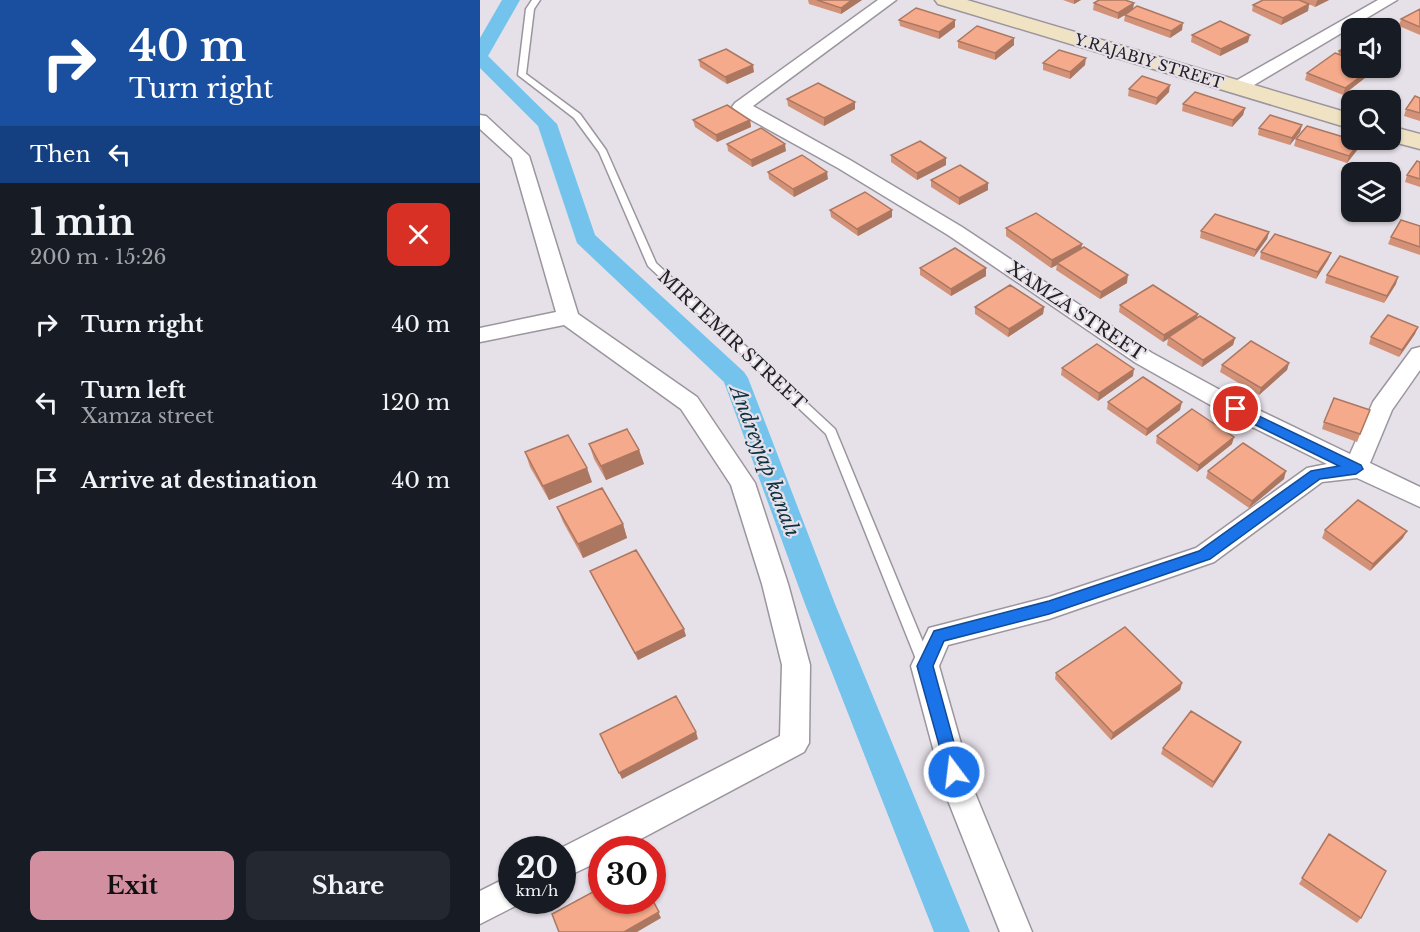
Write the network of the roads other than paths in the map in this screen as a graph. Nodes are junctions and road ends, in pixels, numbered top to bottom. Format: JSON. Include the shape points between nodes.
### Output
{"nodes":[{"id":1,"x":536,"y":0,"type":"edge"},
{"id":2,"x":888,"y":0,"type":"edge"},
{"id":3,"x":945,"y":0,"type":"edge"},
{"id":4,"x":1389,"y":0,"type":"edge"},
{"id":5,"x":1238,"y":87,"type":"junction"},
{"id":6,"x":1341,"y":119,"type":"edge"},
{"id":7,"x":480,"y":120,"type":"edge"},
{"id":8,"x":1401,"y":137,"type":"edge"},
{"id":9,"x":1420,"y":142,"type":"edge"},
{"id":10,"x":568,"y":317,"type":"junction"},
{"id":11,"x":480,"y":335,"type":"edge"},
{"id":12,"x":1420,"y":354,"type":"edge"},
{"id":13,"x":1356,"y":469,"type":"junction"},
{"id":14,"x":1420,"y":498,"type":"edge"},
{"id":15,"x":925,"y":666,"type":"junction"},
{"id":16,"x":576,"y":857,"type":"edge"},
{"id":17,"x":498,"y":898,"type":"edge"},
{"id":18,"x":480,"y":908,"type":"edge"},
{"id":19,"x":1016,"y":932,"type":"edge"}],
"edges":[{"from":1,"to":15,"type":"lane","name":"MIRTEMIR STREET","via":[[530,9],[522,75],[577,116],[603,152],[652,264],[831,432]]},
{"from":2,"to":13,"type":"street","name":"XAMZA STREET","via":[[741,107],[955,231],[1144,358]]},
{"from":3,"to":5,"type":"street","name":"Y.RAJABIY STREET"},
{"from":4,"to":5,"type":"street"},
{"from":5,"to":6,"type":"street","name":"Y.RAJABIY STREET"},
{"from":7,"to":10,"type":"street","via":[[520,156]]},
{"from":8,"to":9,"type":"street"},
{"from":10,"to":11,"type":"street"},
{"from":10,"to":16,"type":"street","via":[[689,403],[743,483],[796,665],[794,743]]},
{"from":12,"to":13,"type":"street","via":[[1381,408]]},
{"from":13,"to":14,"type":"street","name":"XAMZA STREET"},
{"from":13,"to":15,"type":"street","via":[[1316,474],[1204,555],[1049,608],[939,636]]},
{"from":15,"to":19,"type":"street","name":"MIRTEMIR STREET","via":[[960,793]]},
{"from":17,"to":18,"type":"street"}]}
